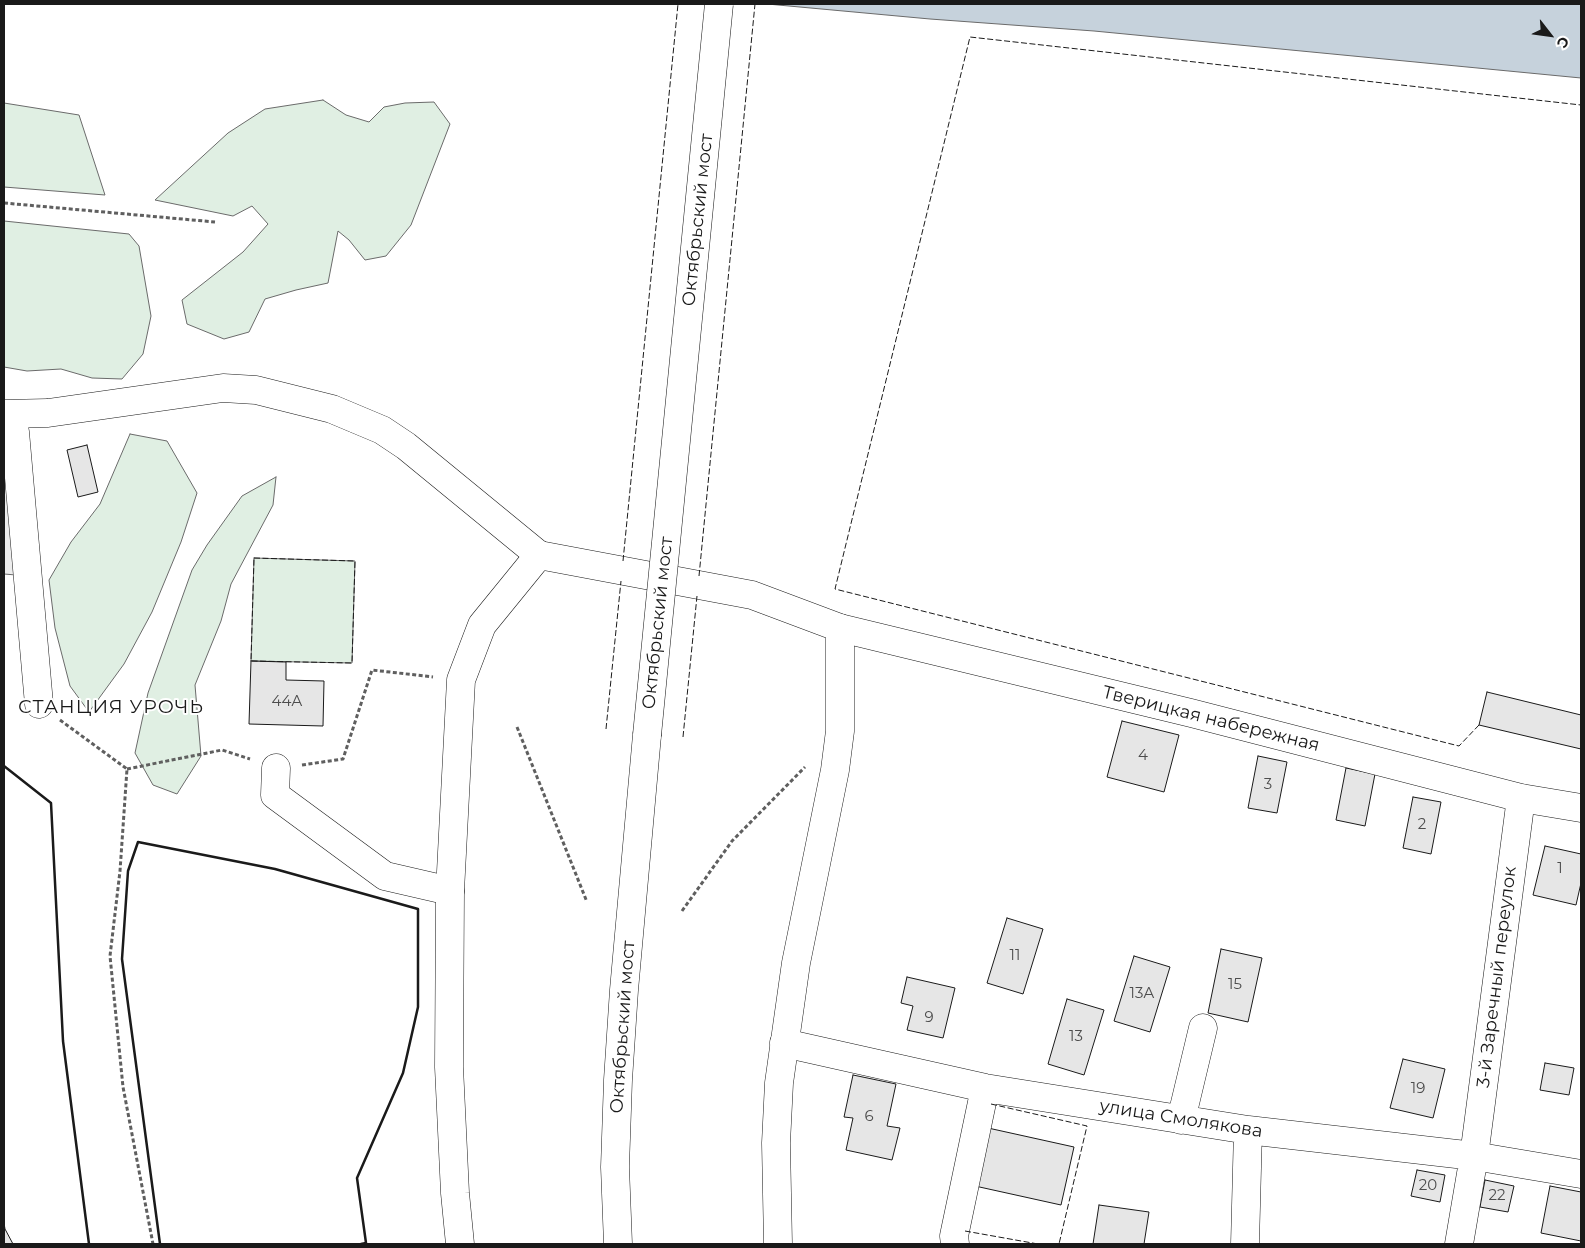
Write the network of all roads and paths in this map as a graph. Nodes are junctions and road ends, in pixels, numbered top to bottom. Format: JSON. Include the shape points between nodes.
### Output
{"nodes":[{"id":1,"x":719,"y":4,"type":"edge"},
{"id":2,"x":4,"y":203,"type":"edge"},
{"id":3,"x":215,"y":222,"type":"dead end"},
{"id":4,"x":9,"y":423,"type":"edge"},
{"id":5,"x":540,"y":555,"type":"junction"},
{"id":6,"x":840,"y":628,"type":"junction"},
{"id":7,"x":462,"y":680,"type":"junction"},
{"id":8,"x":39,"y":704,"type":"joint"},
{"id":9,"x":517,"y":726,"type":"dead end"},
{"id":10,"x":812,"y":761,"type":"dead end"},
{"id":11,"x":276,"y":768,"type":"junction"},
{"id":12,"x":127,"y":769,"type":"junction"},
{"id":13,"x":1521,"y":798,"type":"junction"},
{"id":14,"x":1581,"y":808,"type":"edge"},
{"id":15,"x":450,"y":891,"type":"junction"},
{"id":16,"x":587,"y":902,"type":"dead end"},
{"id":17,"x":682,"y":911,"type":"dead end"},
{"id":18,"x":1203,"y":1028,"type":"dead end"},
{"id":19,"x":784,"y":1044,"type":"junction"},
{"id":20,"x":985,"y":1088,"type":"junction"},
{"id":21,"x":1181,"y":1120,"type":"junction"},
{"id":22,"x":1248,"y":1130,"type":"junction"},
{"id":23,"x":1474,"y":1156,"type":"junction"},
{"id":24,"x":1581,"y":1174,"type":"edge"},
{"id":25,"x":153,"y":1244,"type":"edge"},
{"id":26,"x":460,"y":1244,"type":"edge"},
{"id":27,"x":618,"y":1244,"type":"edge"},
{"id":28,"x":778,"y":1244,"type":"edge"},
{"id":29,"x":955,"y":1244,"type":"edge"},
{"id":30,"x":1245,"y":1244,"type":"edge"},
{"id":31,"x":1459,"y":1244,"type":"edge"}],
"edges":[{"from":1,"to":27,"type":"street","name":"Октябрьский мост","bridge":true,"via":[[624,990],[615,1167]]},
{"from":2,"to":3,"type":"path"},
{"from":4,"to":5,"type":"street","via":[[48,413],[223,388],[256,390],[332,409],[382,430]]},
{"from":4,"to":8,"type":"street"},
{"from":5,"to":6,"type":"street","name":"Тверицкая набережная","via":[[752,595]]},
{"from":5,"to":7,"type":"street","via":[[482,625]]},
{"from":6,"to":13,"type":"street","name":"Тверицкая набережная","via":[[1191,713]]},
{"from":6,"to":19,"type":"street","via":[[840,731],[835,770],[796,963]]},
{"from":7,"to":11,"type":"path","via":[[372,670],[343,759]]},
{"from":7,"to":15,"type":"street"},
{"from":8,"to":12,"type":"path"},
{"from":9,"to":16,"type":"path"},
{"from":10,"to":17,"type":"path","via":[[732,841]]},
{"from":11,"to":12,"type":"path","via":[[222,750]]},
{"from":11,"to":15,"type":"street","via":[[275,795],[385,876]]},
{"from":12,"to":25,"type":"path","via":[[110,956],[123,1087]]},
{"from":13,"to":14,"type":"street","name":"Тверицкая набережная"},
{"from":13,"to":23,"type":"street","name":"3-й Заречный переулок"},
{"from":15,"to":26,"type":"street","via":[[448,1067]]},
{"from":18,"to":21,"type":"street"},
{"from":19,"to":20,"type":"street","name":"улица Смолякова"},
{"from":19,"to":28,"type":"street","via":[[776,1143]]},
{"from":20,"to":21,"type":"street","name":"улица Смолякова"},
{"from":20,"to":29,"type":"street"},
{"from":21,"to":22,"type":"street","name":"улица Смолякова"},
{"from":22,"to":23,"type":"street","name":"улица Смолякова"},
{"from":22,"to":30,"type":"street"},
{"from":23,"to":24,"type":"street","name":"улица Смолякова"},
{"from":23,"to":31,"type":"street","name":"3-й Заречный переулок"}]}
